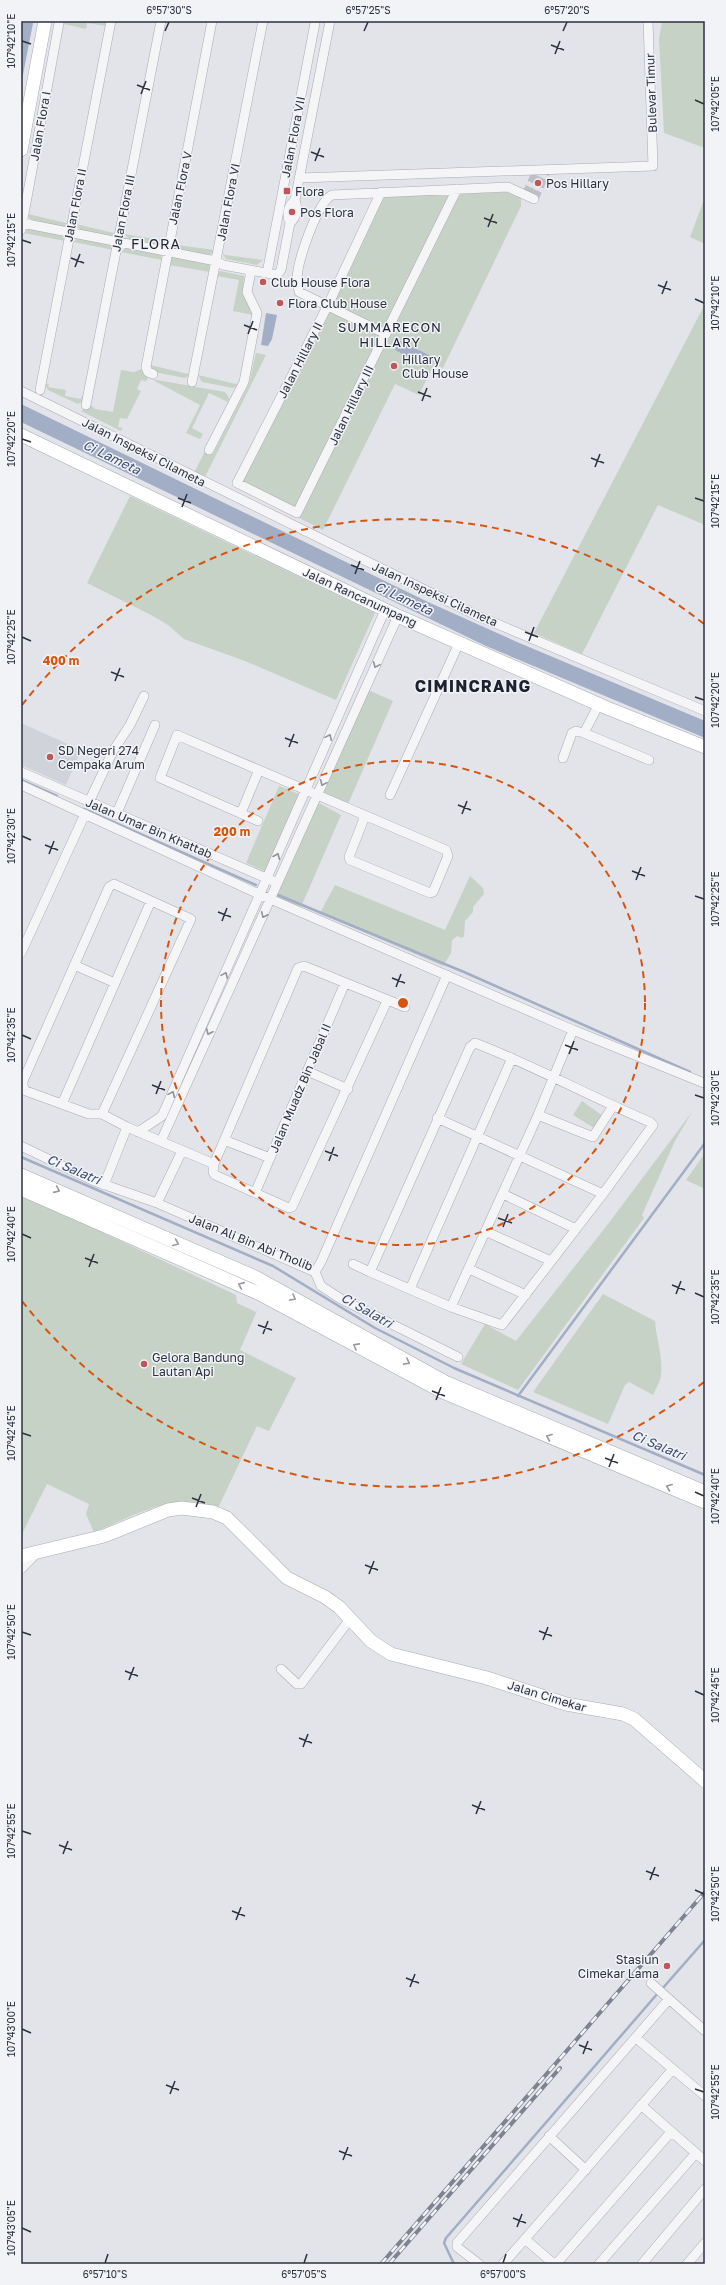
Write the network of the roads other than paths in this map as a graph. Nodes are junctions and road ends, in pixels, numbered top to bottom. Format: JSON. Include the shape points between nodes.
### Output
{"nodes":[{"id":1,"x":45,"y":21,"type":"edge"},
{"id":2,"x":111,"y":21,"type":"edge"},
{"id":3,"x":161,"y":21,"type":"edge"},
{"id":4,"x":212,"y":21,"type":"edge"},
{"id":5,"x":263,"y":21,"type":"edge"},
{"id":6,"x":330,"y":21,"type":"edge"},
{"id":7,"x":648,"y":21,"type":"edge"},
{"id":8,"x":59,"y":23,"type":"dead end"},
{"id":9,"x":315,"y":23,"type":"dead end"},
{"id":10,"x":21,"y":150,"type":"edge"},
{"id":11,"x":299,"y":178,"type":"junction"},
{"id":12,"x":457,"y":189,"type":"junction"},
{"id":13,"x":381,"y":192,"type":"junction"},
{"id":14,"x":534,"y":199,"type":"dead end"},
{"id":15,"x":22,"y":226,"type":"edge"},
{"id":16,"x":70,"y":232,"type":"junction"},
{"id":17,"x":118,"y":242,"type":"junction"},
{"id":18,"x":167,"y":251,"type":"junction"},
{"id":19,"x":216,"y":261,"type":"junction"},
{"id":20,"x":252,"y":271,"type":"junction"},
{"id":21,"x":267,"y":273,"type":"junction"},
{"id":22,"x":328,"y":305,"type":"junction"},
{"id":23,"x":386,"y":334,"type":"junction"},
{"id":24,"x":153,"y":374,"type":"dead end"},
{"id":25,"x":192,"y":382,"type":"dead end"},
{"id":26,"x":40,"y":390,"type":"dead end"},
{"id":27,"x":21,"y":391,"type":"edge"},
{"id":28,"x":86,"y":405,"type":"dead end"},
{"id":29,"x":21,"y":435,"type":"edge"},
{"id":30,"x":209,"y":450,"type":"dead end"},
{"id":31,"x":297,"y":513,"type":"joint"},
{"id":32,"x":385,"y":610,"type":"junction"},
{"id":33,"x":398,"y":616,"type":"junction"},
{"id":34,"x":371,"y":641,"type":"junction"},
{"id":35,"x":459,"y":643,"type":"junction"},
{"id":36,"x":385,"y":646,"type":"junction"},
{"id":37,"x":144,"y":696,"type":"dead end"},
{"id":38,"x":599,"y":704,"type":"junction"},
{"id":39,"x":705,"y":711,"type":"edge"},
{"id":40,"x":155,"y":725,"type":"dead end"},
{"id":41,"x":584,"y":733,"type":"junction"},
{"id":42,"x":705,"y":747,"type":"edge"},
{"id":43,"x":563,"y":758,"type":"dead end"},
{"id":44,"x":649,"y":760,"type":"dead end"},
{"id":45,"x":21,"y":772,"type":"edge"},
{"id":46,"x":258,"y":772,"type":"junction"},
{"id":47,"x":21,"y":785,"type":"edge"},
{"id":48,"x":305,"y":791,"type":"junction"},
{"id":49,"x":390,"y":795,"type":"dead end"},
{"id":50,"x":317,"y":797,"type":"junction"},
{"id":51,"x":87,"y":801,"type":"junction"},
{"id":52,"x":82,"y":813,"type":"junction"},
{"id":53,"x":241,"y":813,"type":"junction"},
{"id":54,"x":116,"y":815,"type":"junction"},
{"id":55,"x":365,"y":816,"type":"junction"},
{"id":56,"x":258,"y":821,"type":"dead end"},
{"id":57,"x":267,"y":879,"type":"junction"},
{"id":58,"x":278,"y":883,"type":"junction"},
{"id":59,"x":261,"y":895,"type":"junction"},
{"id":60,"x":271,"y":899,"type":"junction"},
{"id":61,"x":151,"y":901,"type":"junction"},
{"id":62,"x":21,"y":953,"type":"edge"},
{"id":63,"x":74,"y":965,"type":"junction"},
{"id":64,"x":447,"y":975,"type":"junction"},
{"id":65,"x":116,"y":982,"type":"junction"},
{"id":66,"x":345,"y":982,"type":"junction"},
{"id":67,"x":388,"y":1001,"type":"junction"},
{"id":68,"x":405,"y":1007,"type":"dead end"},
{"id":69,"x":573,"y":1030,"type":"junction"},
{"id":70,"x":512,"y":1058,"type":"junction"},
{"id":71,"x":307,"y":1071,"type":"junction"},
{"id":72,"x":553,"y":1076,"type":"junction"},
{"id":73,"x":704,"y":1083,"type":"dead end"},
{"id":74,"x":348,"y":1089,"type":"junction"},
{"id":75,"x":62,"y":1104,"type":"junction"},
{"id":76,"x":613,"y":1106,"type":"junction"},
{"id":77,"x":102,"y":1114,"type":"junction"},
{"id":78,"x":538,"y":1115,"type":"junction"},
{"id":79,"x":166,"y":1117,"type":"junction"},
{"id":80,"x":437,"y":1118,"type":"junction"},
{"id":81,"x":127,"y":1127,"type":"junction"},
{"id":82,"x":138,"y":1132,"type":"junction"},
{"id":83,"x":479,"y":1136,"type":"junction"},
{"id":84,"x":224,"y":1140,"type":"junction"},
{"id":85,"x":161,"y":1141,"type":"junction"},
{"id":86,"x":21,"y":1146,"type":"edge"},
{"id":87,"x":182,"y":1151,"type":"junction"},
{"id":88,"x":519,"y":1156,"type":"junction"},
{"id":89,"x":270,"y":1158,"type":"junction"},
{"id":90,"x":214,"y":1164,"type":"junction"},
{"id":91,"x":21,"y":1175,"type":"edge"},
{"id":92,"x":104,"y":1185,"type":"junction"},
{"id":93,"x":21,"y":1188,"type":"edge"},
{"id":94,"x":255,"y":1193,"type":"junction"},
{"id":95,"x":503,"y":1194,"type":"junction"},
{"id":96,"x":603,"y":1194,"type":"junction"},
{"id":97,"x":157,"y":1203,"type":"junction"},
{"id":98,"x":576,"y":1229,"type":"junction"},
{"id":99,"x":487,"y":1232,"type":"junction"},
{"id":100,"x":551,"y":1262,"type":"junction"},
{"id":101,"x":353,"y":1264,"type":"dead end"},
{"id":102,"x":469,"y":1269,"type":"junction"},
{"id":103,"x":315,"y":1272,"type":"junction"},
{"id":104,"x":370,"y":1272,"type":"junction"},
{"id":105,"x":410,"y":1289,"type":"junction"},
{"id":106,"x":526,"y":1295,"type":"junction"},
{"id":107,"x":451,"y":1307,"type":"junction"},
{"id":108,"x":458,"y":1357,"type":"dead end"},
{"id":109,"x":705,"y":1492,"type":"edge"},
{"id":110,"x":705,"y":1502,"type":"edge"},
{"id":111,"x":37,"y":1553,"type":"junction"},
{"id":112,"x":21,"y":1556,"type":"edge"},
{"id":113,"x":21,"y":1568,"type":"edge"},
{"id":114,"x":350,"y":1619,"type":"junction"},
{"id":115,"x":281,"y":1669,"type":"dead end"},
{"id":116,"x":705,"y":1782,"type":"edge"},
{"id":117,"x":705,"y":2031,"type":"edge"},
{"id":118,"x":636,"y":2038,"type":"junction"},
{"id":119,"x":673,"y":2069,"type":"junction"},
{"id":120,"x":705,"y":2096,"type":"edge"},
{"id":121,"x":641,"y":2105,"type":"junction"},
{"id":122,"x":671,"y":2132,"type":"junction"},
{"id":123,"x":549,"y":2136,"type":"junction"},
{"id":124,"x":696,"y":2153,"type":"junction"},
{"id":125,"x":705,"y":2161,"type":"edge"},
{"id":126,"x":586,"y":2170,"type":"junction"},
{"id":127,"x":705,"y":2190,"type":"edge"},
{"id":128,"x":525,"y":2239,"type":"junction"},
{"id":129,"x":705,"y":2243,"type":"edge"},
{"id":130,"x":479,"y":2264,"type":"edge"},
{"id":131,"x":503,"y":2264,"type":"edge"},
{"id":132,"x":555,"y":2264,"type":"edge"},
{"id":133,"x":599,"y":2264,"type":"edge"},
{"id":134,"x":642,"y":2264,"type":"edge"},
{"id":135,"x":687,"y":2264,"type":"edge"}],
"edges":[{"from":1,"to":10,"type":"street"},
{"from":2,"to":16,"type":"street","name":"Jalan Flora II"},
{"from":3,"to":17,"type":"street","name":"Jalan Flora III"},
{"from":4,"to":18,"type":"street","name":"Jalan Flora V","via":[[201,89]]},
{"from":5,"to":19,"type":"street","name":"Jalan Flora VI"},
{"from":6,"to":11,"type":"street"},
{"from":7,"to":11,"type":"street","name":"Bulevar Timur","via":[[653,166]]},
{"from":8,"to":15,"type":"street","name":"Jalan Flora I"},
{"from":9,"to":21,"type":"street","name":"Jalan Flora VII"},
{"from":11,"to":21,"type":"street","via":[[295,200],[290,205],[295,219],[290,223],[280,273]]},
{"from":12,"to":13,"type":"street"},
{"from":12,"to":14,"type":"street","via":[[508,187]]},
{"from":12,"to":23,"type":"street","name":"Jalan Hillary III"},
{"from":13,"to":22,"type":"street","name":"Jalan Hillary II"},
{"from":13,"to":22,"type":"street","via":[[332,195],[325,198],[307,237],[296,280],[300,292]]},
{"from":15,"to":16,"type":"street"},
{"from":16,"to":17,"type":"street"},
{"from":16,"to":26,"type":"street","name":"Jalan Flora II"},
{"from":17,"to":18,"type":"street"},
{"from":17,"to":28,"type":"street","name":"Jalan Flora III"},
{"from":18,"to":19,"type":"street"},
{"from":18,"to":24,"type":"street","name":"Jalan Flora V","via":[[146,368]]},
{"from":19,"to":20,"type":"street"},
{"from":19,"to":25,"type":"street","name":"Jalan Flora VI"},
{"from":20,"to":21,"type":"street"},
{"from":20,"to":30,"type":"street","via":[[247,292],[257,313],[244,382]]},
{"from":22,"to":23,"type":"street"},
{"from":22,"to":31,"type":"street","name":"Jalan Hillary II","via":[[237,483]]},
{"from":23,"to":31,"type":"street","name":"Jalan Hillary III"},
{"from":27,"to":39,"type":"street","name":"Jalan Inspeksi Cilameta","via":[[478,616]]},
{"from":29,"to":32,"type":"street","name":"Jalan Rancanumpang"},
{"from":32,"to":33,"type":"street","name":"Jalan Rancanumpang"},
{"from":32,"to":34,"type":"street"},
{"from":33,"to":35,"type":"street","name":"Jalan Rancanumpang"},
{"from":33,"to":36,"type":"street"},
{"from":34,"to":36,"type":"street","via":[[378,646]]},
{"from":48,"to":34,"type":"street","one_way":true},
{"from":35,"to":38,"type":"street","name":"Jalan Rancanumpang"},
{"from":35,"to":49,"type":"street"},
{"from":36,"to":50,"type":"street","one_way":true},
{"from":37,"to":51,"type":"street"},
{"from":38,"to":41,"type":"street"},
{"from":38,"to":42,"type":"street","name":"Jalan Rancanumpang"},
{"from":40,"to":54,"type":"street"},
{"from":41,"to":43,"type":"street","via":[[574,731]]},
{"from":41,"to":44,"type":"street"},
{"from":45,"to":51,"type":"street","name":"Jalan Umar Bin Khattab"},
{"from":46,"to":48,"type":"street"},
{"from":46,"to":53,"type":"street"},
{"from":46,"to":53,"type":"street","via":[[176,736],[160,778]]},
{"from":47,"to":52,"type":"street","name":"Jalan Umar Bin Khattab"},
{"from":48,"to":50,"type":"street"},
{"from":57,"to":48,"type":"street","one_way":true},
{"from":50,"to":55,"type":"street"},
{"from":50,"to":58,"type":"street"},
{"from":51,"to":52,"type":"street"},
{"from":51,"to":54,"type":"street","name":"Jalan Umar Bin Khattab"},
{"from":52,"to":59,"type":"street","name":"Jalan Umar Bin Khattab"},
{"from":52,"to":62,"type":"street"},
{"from":53,"to":56,"type":"street"},
{"from":54,"to":57,"type":"street","name":"Jalan Umar Bin Khattab"},
{"from":55,"to":55,"type":"street","via":[[446,850],[448,856],[433,892],[430,893],[350,860]]},
{"from":57,"to":58,"type":"street","name":"Jalan Umar Bin Khattab"},
{"from":57,"to":59,"type":"street"},
{"from":58,"to":60,"type":"street"},
{"from":59,"to":60,"type":"street","name":"Jalan Umar Bin Khattab"},
{"from":79,"to":59,"type":"street","one_way":true},
{"from":60,"to":64,"type":"street","name":"Jalan Umar Bin Khattab"},
{"from":60,"to":79,"type":"street","one_way":true},
{"from":61,"to":63,"type":"street","via":[[114,884],[110,885]]},
{"from":61,"to":65,"type":"street"},
{"from":61,"to":77,"type":"street","via":[[191,919]]},
{"from":63,"to":65,"type":"street"},
{"from":63,"to":75,"type":"street","via":[[22,1085],[26,1091]]},
{"from":64,"to":69,"type":"street","name":"Jalan Umar Bin Khattab"},
{"from":64,"to":103,"type":"street","name":"Jalan Ali Bin Abi Tholib"},
{"from":65,"to":75,"type":"street"},
{"from":66,"to":67,"type":"street"},
{"from":66,"to":71,"type":"street","name":"Jalan Muadz Bin Jabal II"},
{"from":66,"to":84,"type":"street","via":[[304,966],[298,968]]},
{"from":67,"to":68,"type":"street"},
{"from":67,"to":74,"type":"street"},
{"from":69,"to":72,"type":"street"},
{"from":69,"to":73,"type":"street","name":"Jalan Umar Bin Khattab"},
{"from":70,"to":72,"type":"street"},
{"from":70,"to":80,"type":"street","via":[[472,1044]]},
{"from":70,"to":83,"type":"street"},
{"from":71,"to":74,"type":"street"},
{"from":71,"to":89,"type":"street","name":"Jalan Muadz Bin Jabal II"},
{"from":72,"to":76,"type":"street"},
{"from":72,"to":78,"type":"street"},
{"from":74,"to":94,"type":"street","via":[[295,1204],[290,1208]]},
{"from":75,"to":77,"type":"street","via":[[89,1114]]},
{"from":76,"to":78,"type":"street","via":[[593,1136]]},
{"from":76,"to":96,"type":"street","via":[[653,1125]]},
{"from":77,"to":81,"type":"street"},
{"from":78,"to":88,"type":"street"},
{"from":79,"to":82,"type":"street"},
{"from":79,"to":85,"type":"street"},
{"from":80,"to":83,"type":"street"},
{"from":80,"to":104,"type":"street"},
{"from":81,"to":82,"type":"street"},
{"from":81,"to":92,"type":"street"},
{"from":82,"to":85,"type":"street"},
{"from":83,"to":88,"type":"street"},
{"from":83,"to":105,"type":"street"},
{"from":84,"to":89,"type":"street"},
{"from":84,"to":90,"type":"street"},
{"from":85,"to":87,"type":"street"},
{"from":86,"to":92,"type":"street","name":"Jalan Ali Bin Abi Tholib"},
{"from":87,"to":90,"type":"street"},
{"from":87,"to":97,"type":"street"},
{"from":88,"to":95,"type":"street"},
{"from":88,"to":96,"type":"street"},
{"from":89,"to":94,"type":"street","name":"Jalan Muadz Bin Jabal II"},
{"from":90,"to":94,"type":"street","via":[[215,1175]]},
{"from":91,"to":109,"type":"street","one_way":true,"via":[[255,1277],[445,1382]]},
{"from":92,"to":97,"type":"street","name":"Jalan Ali Bin Abi Tholib"},
{"from":110,"to":93,"type":"street","one_way":true,"via":[[443,1392],[260,1294]]},
{"from":95,"to":98,"type":"street"},
{"from":95,"to":99,"type":"street"},
{"from":96,"to":98,"type":"street"},
{"from":97,"to":103,"type":"street","name":"Jalan Ali Bin Abi Tholib"},
{"from":98,"to":100,"type":"street"},
{"from":99,"to":100,"type":"street"},
{"from":99,"to":102,"type":"street"},
{"from":100,"to":106,"type":"street"},
{"from":101,"to":104,"type":"street"},
{"from":102,"to":106,"type":"street"},
{"from":102,"to":107,"type":"street"},
{"from":103,"to":108,"type":"street","via":[[321,1286],[341,1299]]},
{"from":104,"to":105,"type":"street"},
{"from":105,"to":107,"type":"street"},
{"from":106,"to":107,"type":"street","via":[[502,1326]]},
{"from":111,"to":112,"type":"street","name":"Jalan Cimekar"},
{"from":111,"to":113,"type":"street"},
{"from":111,"to":114,"type":"street","name":"Jalan Cimekar","via":[[104,1536],[168,1510],[182,1508],[213,1512],[227,1518],[287,1578],[325,1597]]},
{"from":114,"to":115,"type":"street","via":[[301,1684],[297,1684]]},
{"from":114,"to":116,"type":"street","name":"Jalan Cimekar","via":[[371,1641],[391,1654],[487,1678],[566,1704],[623,1714],[634,1719]]},
{"from":117,"to":118,"type":"street","via":[[660,1991]]},
{"from":118,"to":119,"type":"street"},
{"from":118,"to":123,"type":"street"},
{"from":119,"to":120,"type":"street"},
{"from":119,"to":121,"type":"street"},
{"from":121,"to":122,"type":"street"},
{"from":121,"to":126,"type":"street"},
{"from":122,"to":124,"type":"street"},
{"from":122,"to":132,"type":"street"},
{"from":123,"to":126,"type":"street"},
{"from":123,"to":130,"type":"street","via":[[457,2243],[457,2247]]},
{"from":124,"to":125,"type":"street"},
{"from":124,"to":133,"type":"street"},
{"from":126,"to":128,"type":"street"},
{"from":127,"to":134,"type":"street"},
{"from":128,"to":131,"type":"street"},
{"from":128,"to":132,"type":"street"},
{"from":129,"to":135,"type":"street"}]}
